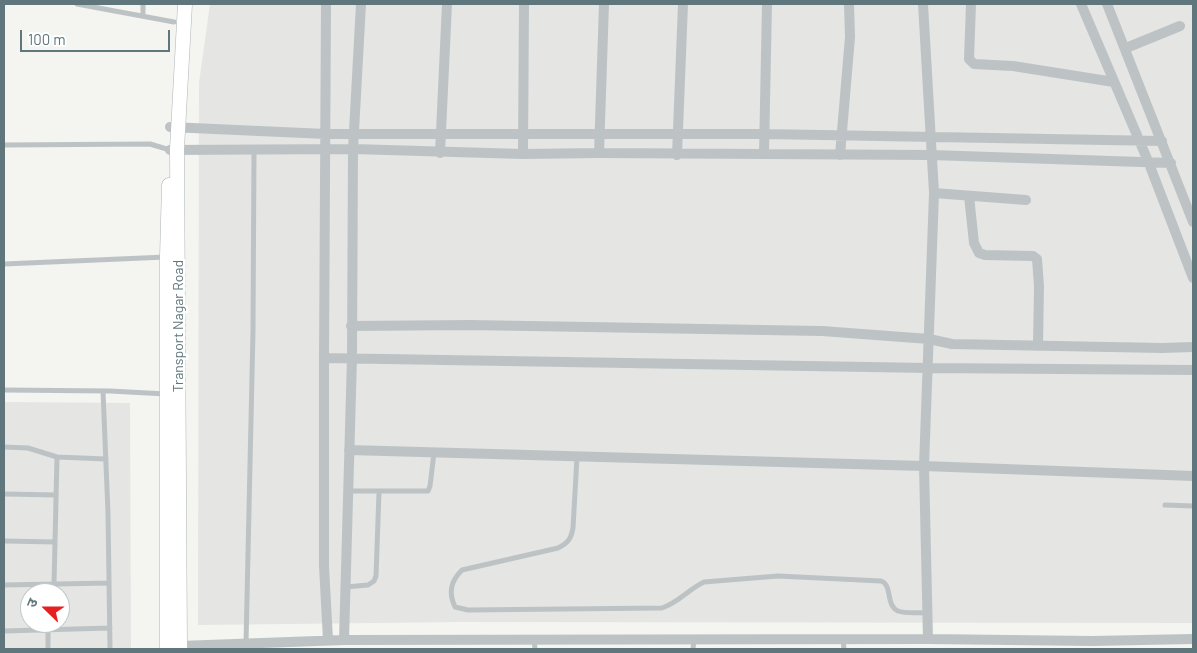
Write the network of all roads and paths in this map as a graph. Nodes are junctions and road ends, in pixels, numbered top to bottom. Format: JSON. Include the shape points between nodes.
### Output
{"nodes":[{"id":1,"x":77,"y":4,"type":"edge"},
{"id":2,"x":144,"y":4,"type":"edge"},
{"id":3,"x":175,"y":4,"type":"edge"},
{"id":4,"x":184,"y":4,"type":"edge"},
{"id":5,"x":326,"y":4,"type":"edge"},
{"id":6,"x":360,"y":4,"type":"edge"},
{"id":7,"x":447,"y":4,"type":"edge"},
{"id":8,"x":524,"y":4,"type":"edge"},
{"id":9,"x":604,"y":4,"type":"edge"},
{"id":10,"x":683,"y":4,"type":"edge"},
{"id":11,"x":767,"y":4,"type":"edge"},
{"id":12,"x":849,"y":4,"type":"edge"},
{"id":13,"x":923,"y":4,"type":"edge"},
{"id":14,"x":971,"y":4,"type":"edge"},
{"id":15,"x":1081,"y":4,"type":"edge"},
{"id":16,"x":1107,"y":4,"type":"edge"},
{"id":17,"x":143,"y":16,"type":"junction"},
{"id":18,"x":174,"y":22,"type":"junction"},
{"id":19,"x":1180,"y":26,"type":"dead end"},
{"id":20,"x":1126,"y":48,"type":"junction"},
{"id":21,"x":1114,"y":82,"type":"junction"},
{"id":22,"x":175,"y":127,"type":"junction"},
{"id":23,"x":524,"y":133,"type":"junction"},
{"id":24,"x":326,"y":134,"type":"junction"},
{"id":25,"x":354,"y":134,"type":"junction"},
{"id":26,"x":764,"y":134,"type":"junction"},
{"id":27,"x":440,"y":135,"type":"junction"},
{"id":28,"x":600,"y":135,"type":"junction"},
{"id":29,"x":678,"y":135,"type":"junction"},
{"id":30,"x":841,"y":135,"type":"junction"},
{"id":31,"x":930,"y":136,"type":"junction"},
{"id":32,"x":1138,"y":140,"type":"junction"},
{"id":33,"x":1162,"y":141,"type":"junction"},
{"id":34,"x":4,"y":145,"type":"edge"},
{"id":35,"x":353,"y":149,"type":"junction"},
{"id":36,"x":174,"y":150,"type":"junction"},
{"id":37,"x":254,"y":150,"type":"junction"},
{"id":38,"x":326,"y":150,"type":"junction"},
{"id":39,"x":440,"y":152,"type":"junction"},
{"id":40,"x":599,"y":153,"type":"junction"},
{"id":41,"x":523,"y":154,"type":"junction"},
{"id":42,"x":677,"y":154,"type":"junction"},
{"id":43,"x":764,"y":154,"type":"junction"},
{"id":44,"x":840,"y":155,"type":"junction"},
{"id":45,"x":931,"y":155,"type":"junction"},
{"id":46,"x":1148,"y":161,"type":"junction"},
{"id":47,"x":1171,"y":163,"type":"junction"},
{"id":48,"x":934,"y":193,"type":"junction"},
{"id":49,"x":969,"y":196,"type":"junction"},
{"id":50,"x":1026,"y":200,"type":"dead end"},
{"id":51,"x":1193,"y":222,"type":"edge"},
{"id":52,"x":167,"y":257,"type":"junction"},
{"id":53,"x":4,"y":264,"type":"edge"},
{"id":54,"x":1193,"y":278,"type":"edge"},
{"id":55,"x":351,"y":326,"type":"junction"},
{"id":56,"x":929,"y":339,"type":"junction"},
{"id":57,"x":1038,"y":346,"type":"junction"},
{"id":58,"x":1193,"y":347,"type":"edge"},
{"id":59,"x":324,"y":358,"type":"junction"},
{"id":60,"x":352,"y":358,"type":"junction"},
{"id":61,"x":928,"y":368,"type":"junction"},
{"id":62,"x":1193,"y":370,"type":"edge"},
{"id":63,"x":4,"y":390,"type":"edge"},
{"id":64,"x":103,"y":391,"type":"junction"},
{"id":65,"x":167,"y":394,"type":"junction"},
{"id":66,"x":4,"y":448,"type":"edge"},
{"id":67,"x":349,"y":450,"type":"junction"},
{"id":68,"x":434,"y":453,"type":"junction"},
{"id":69,"x":577,"y":456,"type":"junction"},
{"id":70,"x":57,"y":457,"type":"junction"},
{"id":71,"x":106,"y":459,"type":"junction"},
{"id":72,"x":924,"y":466,"type":"junction"},
{"id":73,"x":1193,"y":476,"type":"edge"},
{"id":74,"x":348,"y":491,"type":"junction"},
{"id":75,"x":379,"y":492,"type":"junction"},
{"id":76,"x":4,"y":494,"type":"edge"},
{"id":77,"x":56,"y":494,"type":"junction"},
{"id":78,"x":1165,"y":505,"type":"dead end"},
{"id":79,"x":1193,"y":506,"type":"edge"},
{"id":80,"x":4,"y":541,"type":"edge"},
{"id":81,"x":55,"y":542,"type":"junction"},
{"id":82,"x":54,"y":583,"type":"edge"},
{"id":83,"x":109,"y":583,"type":"junction"},
{"id":84,"x":70,"y":584,"type":"edge"},
{"id":85,"x":4,"y":585,"type":"edge"},
{"id":86,"x":20,"y":585,"type":"edge"},
{"id":87,"x":345,"y":587,"type":"junction"},
{"id":88,"x":928,"y":613,"type":"junction"},
{"id":89,"x":110,"y":628,"type":"junction"},
{"id":90,"x":70,"y":629,"type":"edge"},
{"id":91,"x":4,"y":631,"type":"edge"},
{"id":92,"x":20,"y":631,"type":"edge"},
{"id":93,"x":48,"y":633,"type":"edge"},
{"id":94,"x":928,"y":639,"type":"junction"},
{"id":95,"x":1193,"y":639,"type":"edge"},
{"id":96,"x":344,"y":640,"type":"junction"},
{"id":97,"x":246,"y":643,"type":"junction"},
{"id":98,"x":324,"y":643,"type":"edge"},
{"id":99,"x":844,"y":644,"type":"edge"},
{"id":100,"x":305,"y":645,"type":"edge"},
{"id":101,"x":535,"y":645,"type":"edge"},
{"id":102,"x":694,"y":645,"type":"edge"},
{"id":103,"x":175,"y":648,"type":"edge"},
{"id":104,"x":48,"y":649,"type":"edge"},
{"id":105,"x":110,"y":649,"type":"edge"}],
"edges":[{"from":1,"to":17,"type":"lane"},
{"from":2,"to":17,"type":"lane"},
{"from":3,"to":18,"type":"main road","name":"Transport Nagar Road"},
{"from":4,"to":22,"type":"main road","name":"Transport Nagar Road"},
{"from":5,"to":24,"type":"street"},
{"from":6,"to":25,"type":"street"},
{"from":7,"to":27,"type":"street"},
{"from":8,"to":23,"type":"street"},
{"from":9,"to":28,"type":"street"},
{"from":10,"to":29,"type":"street"},
{"from":11,"to":26,"type":"street"},
{"from":12,"to":30,"type":"street","via":[[850,37]]},
{"from":13,"to":31,"type":"street"},
{"from":14,"to":21,"type":"street","via":[[969,59],[974,64],[1013,66]]},
{"from":15,"to":21,"type":"street"},
{"from":16,"to":20,"type":"street"},
{"from":17,"to":18,"type":"lane"},
{"from":18,"to":22,"type":"main road","name":"Transport Nagar Road"},
{"from":19,"to":20,"type":"street"},
{"from":20,"to":33,"type":"street"},
{"from":21,"to":32,"type":"street"},
{"from":22,"to":24,"type":"street"},
{"from":22,"to":36,"type":"main road","name":"Transport Nagar Road"},
{"from":23,"to":27,"type":"street"},
{"from":23,"to":28,"type":"street"},
{"from":23,"to":41,"type":"street"},
{"from":24,"to":25,"type":"street"},
{"from":24,"to":38,"type":"street"},
{"from":25,"to":27,"type":"street"},
{"from":25,"to":35,"type":"street"},
{"from":26,"to":29,"type":"street"},
{"from":26,"to":30,"type":"street"},
{"from":26,"to":43,"type":"street"},
{"from":27,"to":39,"type":"street"},
{"from":28,"to":29,"type":"street"},
{"from":28,"to":40,"type":"street"},
{"from":29,"to":42,"type":"street"},
{"from":30,"to":31,"type":"street"},
{"from":30,"to":44,"type":"street"},
{"from":31,"to":32,"type":"street"},
{"from":31,"to":45,"type":"street"},
{"from":32,"to":33,"type":"street"},
{"from":32,"to":46,"type":"street"},
{"from":33,"to":47,"type":"street"},
{"from":34,"to":36,"type":"lane","via":[[150,144]]},
{"from":35,"to":38,"type":"street"},
{"from":35,"to":39,"type":"street"},
{"from":35,"to":55,"type":"street"},
{"from":36,"to":37,"type":"street"},
{"from":36,"to":52,"type":"main road","name":"Transport Nagar Road"},
{"from":36,"to":103,"type":"main road","name":"Transport Nagar Road"},
{"from":37,"to":38,"type":"street"},
{"from":37,"to":97,"type":"lane"},
{"from":38,"to":59,"type":"street"},
{"from":39,"to":41,"type":"street"},
{"from":40,"to":41,"type":"street"},
{"from":40,"to":42,"type":"street"},
{"from":42,"to":43,"type":"street"},
{"from":43,"to":44,"type":"street"},
{"from":44,"to":45,"type":"street"},
{"from":45,"to":46,"type":"street"},
{"from":45,"to":48,"type":"street"},
{"from":46,"to":47,"type":"street"},
{"from":46,"to":54,"type":"street"},
{"from":47,"to":51,"type":"street"},
{"from":48,"to":49,"type":"street"},
{"from":48,"to":56,"type":"street"},
{"from":49,"to":50,"type":"street"},
{"from":49,"to":57,"type":"street","via":[[974,243],[979,253],[1033,256],[1037,259]]},
{"from":52,"to":53,"type":"lane"},
{"from":52,"to":65,"type":"main road","name":"Transport Nagar Road"},
{"from":55,"to":56,"type":"street","via":[[822,331]]},
{"from":55,"to":60,"type":"street"},
{"from":56,"to":57,"type":"street","via":[[952,344]]},
{"from":56,"to":61,"type":"street"},
{"from":57,"to":58,"type":"street"},
{"from":59,"to":60,"type":"street"},
{"from":59,"to":98,"type":"street"},
{"from":60,"to":61,"type":"street"},
{"from":60,"to":67,"type":"street"},
{"from":61,"to":62,"type":"street"},
{"from":61,"to":72,"type":"street"},
{"from":63,"to":64,"type":"lane"},
{"from":64,"to":65,"type":"lane"},
{"from":64,"to":71,"type":"lane"},
{"from":65,"to":103,"type":"main road","name":"Transport Nagar Road"},
{"from":66,"to":70,"type":"lane","via":[[28,448]]},
{"from":67,"to":68,"type":"street"},
{"from":67,"to":74,"type":"street"},
{"from":68,"to":69,"type":"street"},
{"from":68,"to":75,"type":"lane","via":[[428,491]]},
{"from":69,"to":72,"type":"street"},
{"from":69,"to":88,"type":"lane","via":[[572,537],[567,544],[462,570],[452,585],[454,607],[468,610],[662,608],[704,582],[778,576],[881,580],[887,586],[895,608],[904,612]]},
{"from":70,"to":71,"type":"lane"},
{"from":70,"to":77,"type":"lane"},
{"from":71,"to":83,"type":"lane"},
{"from":72,"to":73,"type":"street"},
{"from":72,"to":88,"type":"street"},
{"from":74,"to":75,"type":"lane"},
{"from":74,"to":87,"type":"street"},
{"from":75,"to":87,"type":"lane","via":[[376,576],[368,585]]},
{"from":76,"to":77,"type":"lane"},
{"from":77,"to":81,"type":"lane"},
{"from":78,"to":79,"type":"lane"},
{"from":80,"to":81,"type":"lane"},
{"from":81,"to":82,"type":"lane"},
{"from":83,"to":84,"type":"lane"},
{"from":83,"to":89,"type":"lane"},
{"from":85,"to":86,"type":"lane"},
{"from":87,"to":96,"type":"street"},
{"from":88,"to":94,"type":"street"},
{"from":89,"to":90,"type":"lane"},
{"from":89,"to":105,"type":"lane"},
{"from":91,"to":92,"type":"lane"},
{"from":93,"to":104,"type":"lane"},
{"from":94,"to":95,"type":"street"},
{"from":94,"to":99,"type":"street"},
{"from":96,"to":98,"type":"street"},
{"from":96,"to":101,"type":"street"},
{"from":97,"to":100,"type":"street"},
{"from":97,"to":103,"type":"street"},
{"from":98,"to":100,"type":"street"},
{"from":99,"to":102,"type":"street"},
{"from":101,"to":102,"type":"street"}]}
